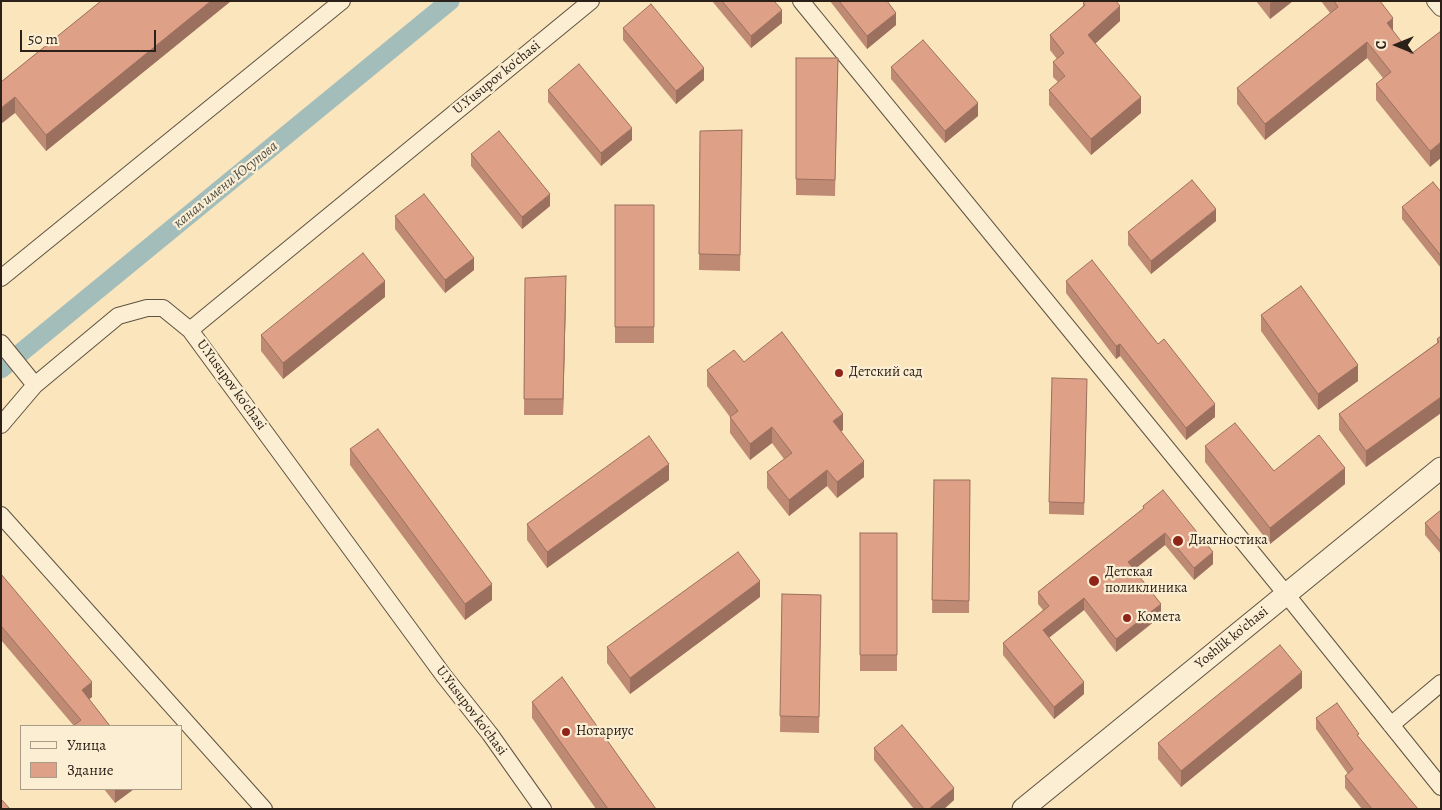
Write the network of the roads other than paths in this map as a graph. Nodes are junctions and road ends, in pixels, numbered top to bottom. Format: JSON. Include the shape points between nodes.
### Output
{"nodes":[{"id":1,"x":342,"y":1,"type":"edge"},
{"id":2,"x":590,"y":1,"type":"edge"},
{"id":3,"x":800,"y":1,"type":"edge"},
{"id":4,"x":1435,"y":1,"type":"edge"},
{"id":5,"x":1441,"y":8,"type":"edge"},
{"id":6,"x":1,"y":278,"type":"edge"},
{"id":7,"x":190,"y":330,"type":"junction"},
{"id":8,"x":1,"y":343,"type":"edge"},
{"id":9,"x":29,"y":379,"type":"junction"},
{"id":10,"x":1,"y":425,"type":"edge"},
{"id":11,"x":1441,"y":468,"type":"edge"},
{"id":12,"x":1,"y":515,"type":"edge"},
{"id":13,"x":1286,"y":594,"type":"junction"},
{"id":14,"x":1441,"y":683,"type":"edge"},
{"id":15,"x":1392,"y":725,"type":"junction"},
{"id":16,"x":1441,"y":787,"type":"edge"},
{"id":17,"x":264,"y":809,"type":"edge"},
{"id":18,"x":543,"y":809,"type":"edge"},
{"id":19,"x":1023,"y":809,"type":"edge"}],
"edges":[{"from":1,"to":6,"type":"street"},
{"from":2,"to":7,"type":"street","name":"U.Yusupov ko'chasi"},
{"from":3,"to":13,"type":"street"},
{"from":4,"to":5,"type":"street"},
{"from":7,"to":9,"type":"street","via":[[163,308],[148,308],[118,316]]},
{"from":7,"to":18,"type":"street","name":"U.Yusupov ko'chasi"},
{"from":8,"to":9,"type":"street"},
{"from":9,"to":10,"type":"street"},
{"from":11,"to":13,"type":"street","name":"Yoshlik ko'chasi"},
{"from":12,"to":17,"type":"street"},
{"from":13,"to":15,"type":"street"},
{"from":13,"to":19,"type":"street","name":"Yoshlik ko'chasi"},
{"from":14,"to":15,"type":"street"},
{"from":15,"to":16,"type":"street"}]}
